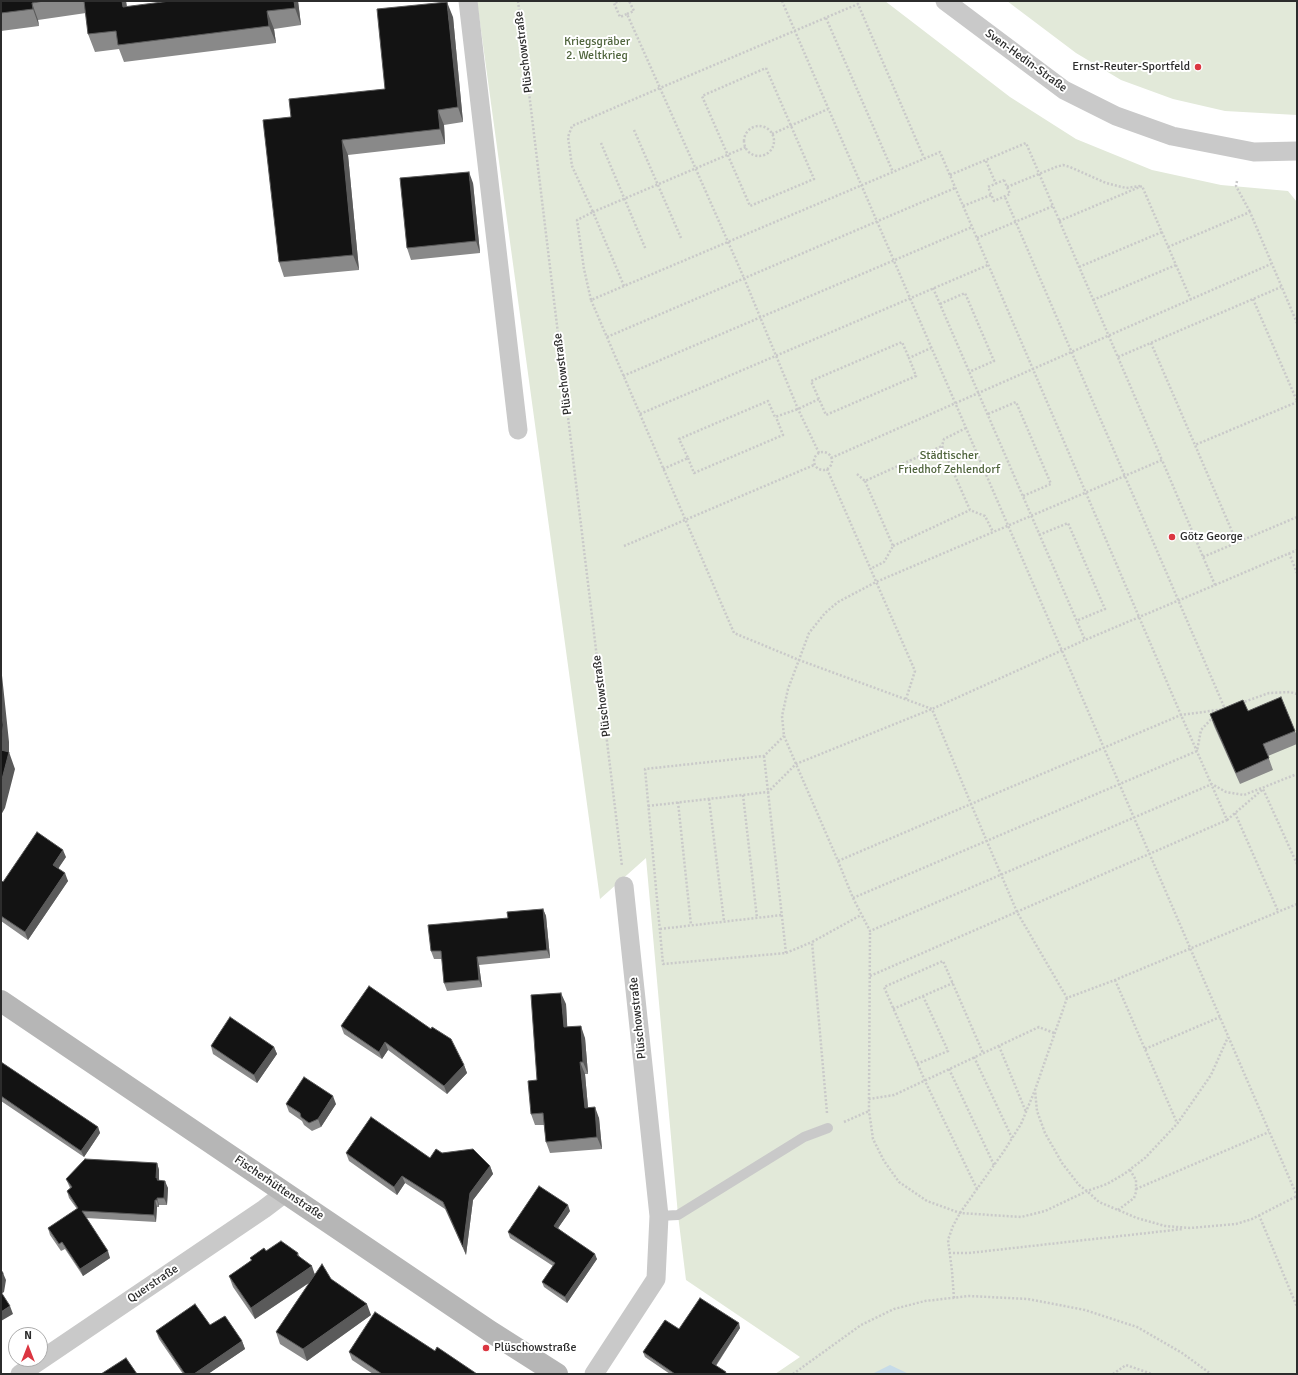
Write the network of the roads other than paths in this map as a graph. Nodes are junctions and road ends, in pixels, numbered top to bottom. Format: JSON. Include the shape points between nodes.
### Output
{"nodes":[{"id":1,"x":468,"y":1,"type":"edge"},
{"id":2,"x":945,"y":1,"type":"edge"},
{"id":3,"x":1297,"y":151,"type":"edge"},
{"id":4,"x":518,"y":430,"type":"dead end"},
{"id":5,"x":624,"y":886,"type":"road end"},
{"id":6,"x":1,"y":1001,"type":"edge"},
{"id":7,"x":828,"y":1128,"type":"road end"},
{"id":8,"x":285,"y":1193,"type":"junction"},
{"id":9,"x":659,"y":1216,"type":"junction"},
{"id":10,"x":20,"y":1374,"type":"edge"},
{"id":11,"x":557,"y":1374,"type":"edge"},
{"id":12,"x":594,"y":1374,"type":"edge"}],
"edges":[{"from":1,"to":4,"type":"street"},
{"from":2,"to":3,"type":"street","name":"Sven-Hedin-Straße","via":[[1064,90],[1116,116],[1172,136],[1254,152]]},
{"from":5,"to":9,"type":"street","name":"Plüschowstraße"},
{"from":6,"to":8,"type":"street","name":"Fischerhüttenstraße"},
{"from":7,"to":9,"type":"lane","via":[[804,1137],[678,1215]]},
{"from":8,"to":10,"type":"street","name":"Querstraße","via":[[264,1210]]},
{"from":8,"to":11,"type":"street","name":"Fischerhüttenstraße"},
{"from":9,"to":12,"type":"street","name":"Plüschowstraße","via":[[656,1279]]}]}
